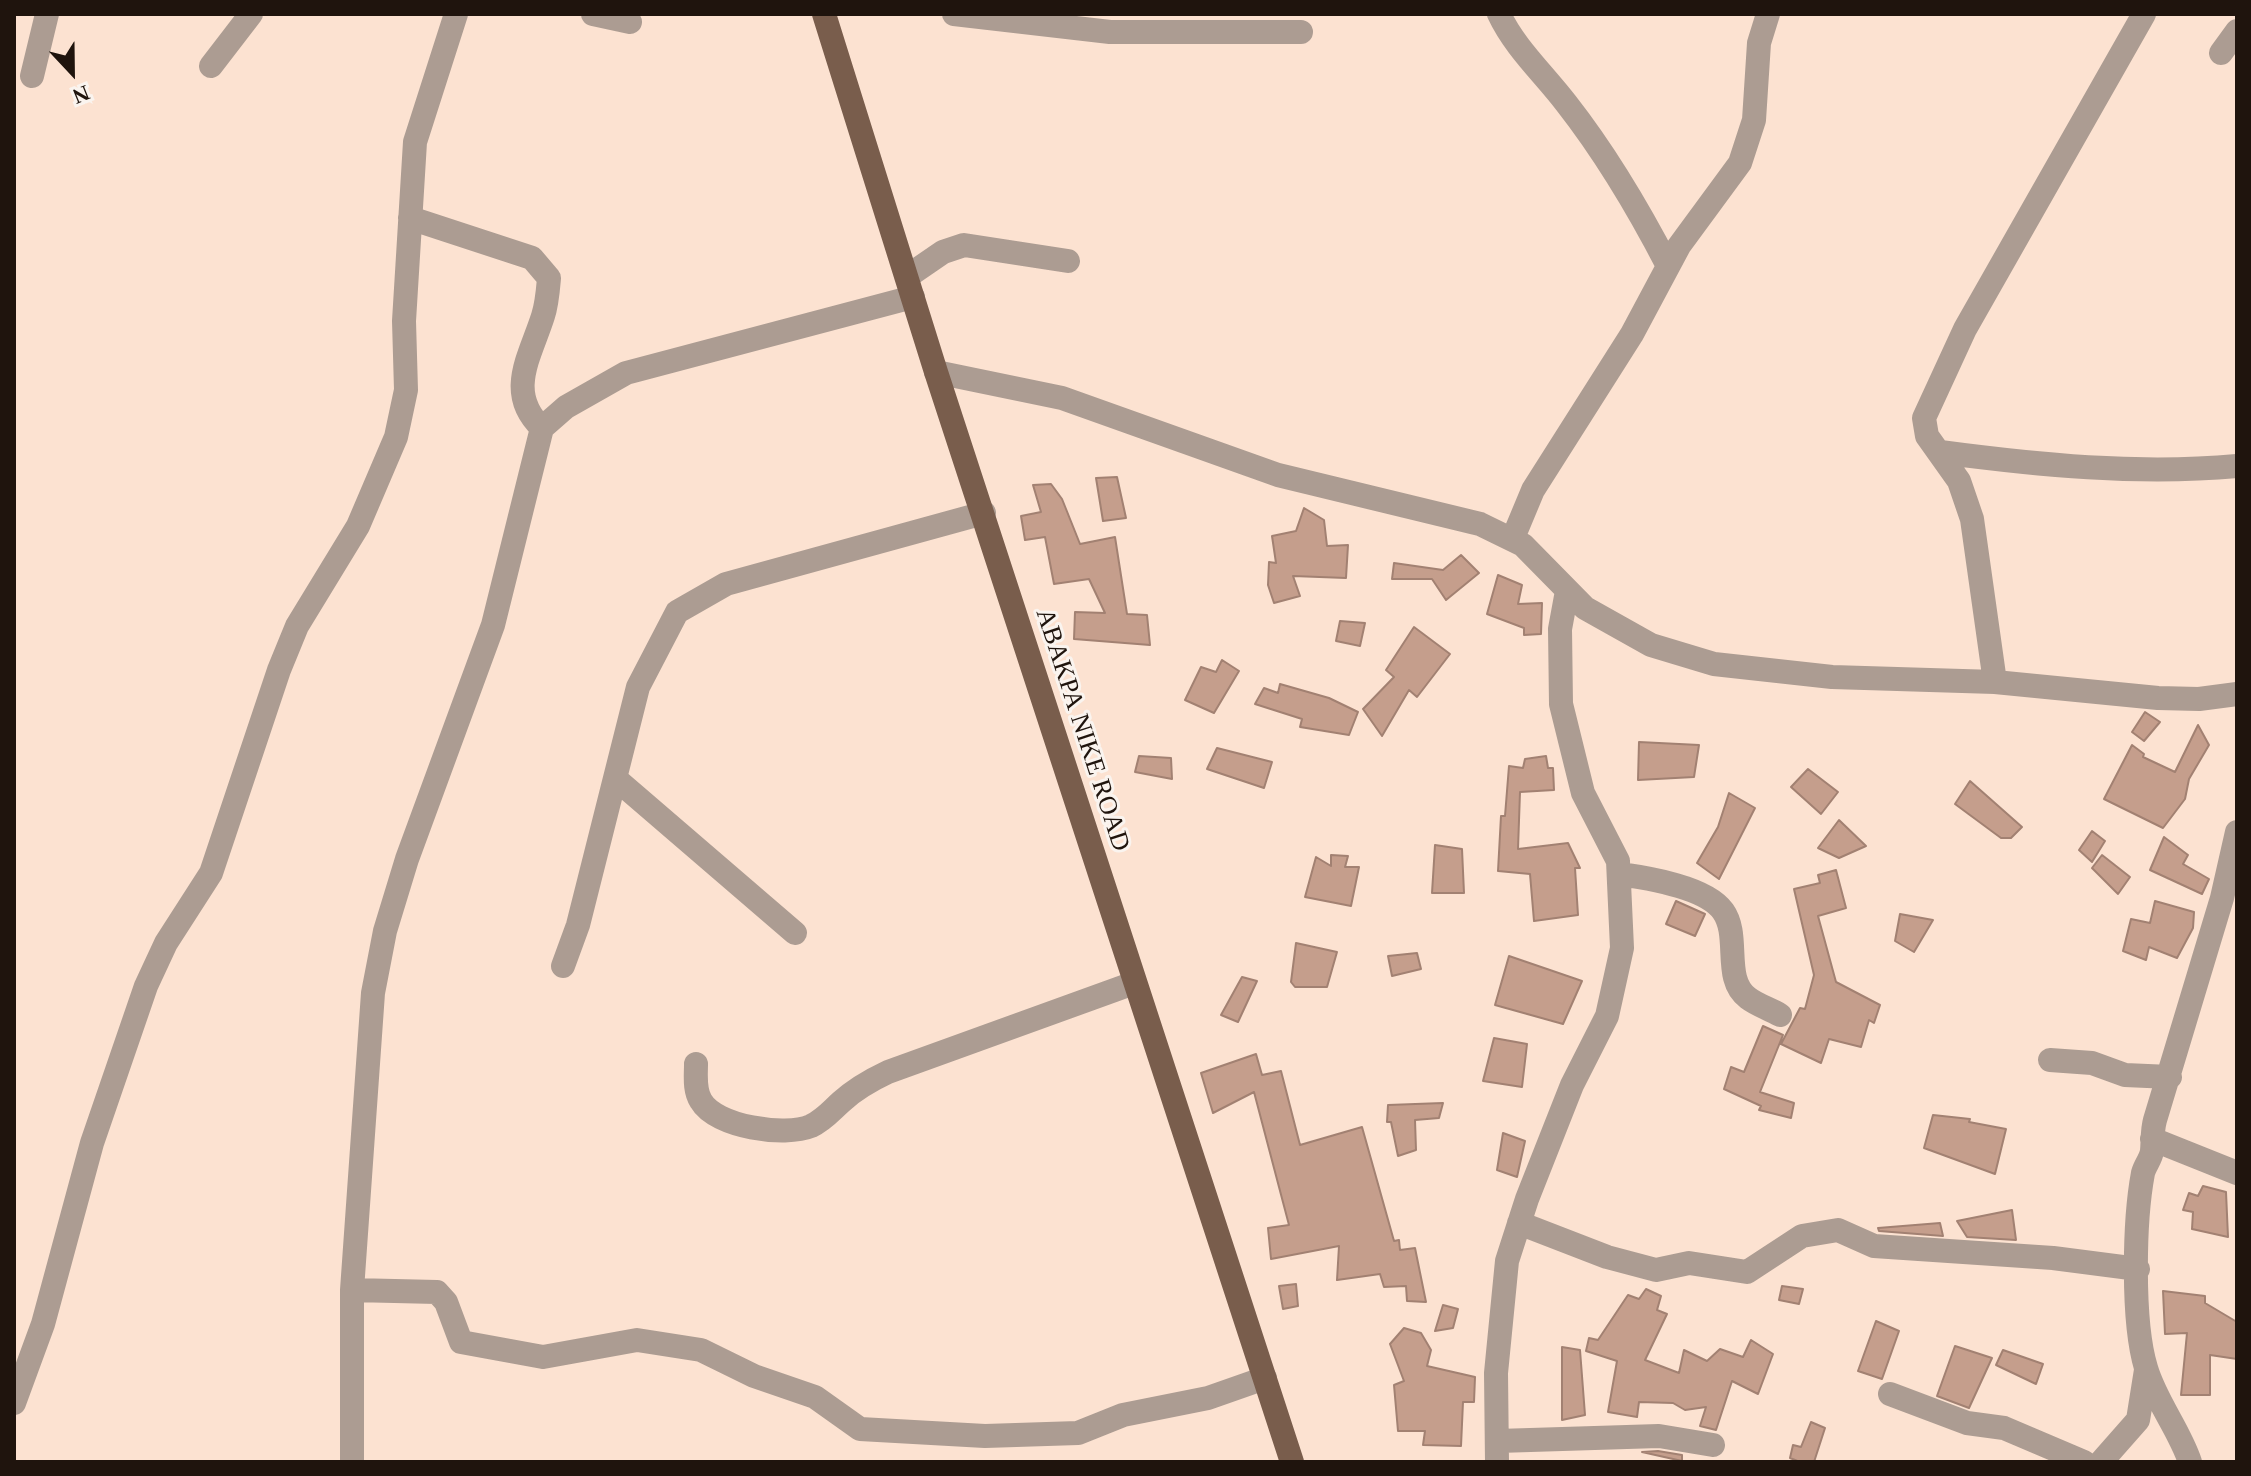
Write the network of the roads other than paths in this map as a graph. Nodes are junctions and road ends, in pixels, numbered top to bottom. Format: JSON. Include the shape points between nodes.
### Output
{"nodes":[{"id":1,"x":47,"y":14,"type":"edge"},
{"id":2,"x":251,"y":14,"type":"edge"},
{"id":3,"x":456,"y":14,"type":"edge"},
{"id":4,"x":593,"y":14,"type":"edge"},
{"id":5,"x":824,"y":14,"type":"edge"},
{"id":6,"x":954,"y":14,"type":"edge"},
{"id":7,"x":1499,"y":14,"type":"edge"},
{"id":8,"x":1768,"y":14,"type":"edge"},
{"id":9,"x":2144,"y":14,"type":"edge"},
{"id":10,"x":630,"y":22,"type":"dead end"},
{"id":11,"x":2237,"y":31,"type":"edge"},
{"id":12,"x":1301,"y":32,"type":"dead end"},
{"id":13,"x":2221,"y":53,"type":"dead end"},
{"id":14,"x":211,"y":66,"type":"dead end"},
{"id":15,"x":32,"y":76,"type":"dead end"},
{"id":16,"x":410,"y":218,"type":"junction"},
{"id":17,"x":1068,"y":261,"type":"dead end"},
{"id":18,"x":1668,"y":266,"type":"junction"},
{"id":19,"x":910,"y":286,"type":"junction"},
{"id":20,"x":936,"y":372,"type":"junction"},
{"id":21,"x":542,"y":428,"type":"junction"},
{"id":22,"x":1940,"y":452,"type":"junction"},
{"id":23,"x":2237,"y":466,"type":"edge"},
{"id":24,"x":984,"y":513,"type":"junction"},
{"id":25,"x":1513,"y":538,"type":"junction"},
{"id":26,"x":1567,"y":591,"type":"junction"},
{"id":27,"x":1995,"y":682,"type":"junction"},
{"id":28,"x":2237,"y":694,"type":"edge"},
{"id":29,"x":616,"y":779,"type":"junction"},
{"id":30,"x":2237,"y":832,"type":"edge"},
{"id":31,"x":1620,"y":874,"type":"junction"},
{"id":32,"x":795,"y":933,"type":"dead end"},
{"id":33,"x":563,"y":966,"type":"dead end"},
{"id":34,"x":1134,"y":983,"type":"junction"},
{"id":35,"x":1780,"y":1015,"type":"dead end"},
{"id":36,"x":2050,"y":1060,"type":"dead end"},
{"id":37,"x":696,"y":1064,"type":"dead end"},
{"id":38,"x":2170,"y":1077,"type":"junction"},
{"id":39,"x":2152,"y":1139,"type":"junction"},
{"id":40,"x":2237,"y":1173,"type":"edge"},
{"id":41,"x":1519,"y":1223,"type":"junction"},
{"id":42,"x":2138,"y":1269,"type":"junction"},
{"id":43,"x":352,"y":1290,"type":"junction"},
{"id":44,"x":2146,"y":1370,"type":"junction"},
{"id":45,"x":1265,"y":1378,"type":"junction"},
{"id":46,"x":1890,"y":1394,"type":"dead end"},
{"id":47,"x":14,"y":1403,"type":"edge"},
{"id":48,"x":1713,"y":1445,"type":"dead end"},
{"id":49,"x":1498,"y":1452,"type":"edge"},
{"id":50,"x":352,"y":1462,"type":"edge"},
{"id":51,"x":1292,"y":1462,"type":"edge"},
{"id":52,"x":2084,"y":1462,"type":"edge"},
{"id":53,"x":2101,"y":1462,"type":"edge"},
{"id":54,"x":2190,"y":1462,"type":"edge"}],
"edges":[{"from":1,"to":15,"type":"street"},
{"from":2,"to":14,"type":"street"},
{"from":3,"to":16,"type":"street","via":[[415,142]]},
{"from":4,"to":10,"type":"street"},
{"from":5,"to":19,"type":"main road","name":"ABAKPA NIKE ROAD"},
{"from":6,"to":12,"type":"street","via":[[1110,32]]},
{"from":7,"to":18,"type":"street","via":[[1626,188]]},
{"from":8,"to":18,"type":"street","via":[[1759,43],[1749,143],[1727,184]]},
{"from":9,"to":22,"type":"street","via":[[1929,402],[1924,418],[1927,436]]},
{"from":11,"to":13,"type":"street"},
{"from":16,"to":21,"type":"street","via":[[532,258],[549,278],[544,313],[521,372],[527,414]]},
{"from":16,"to":47,"type":"street","via":[[406,390],[396,437],[358,526],[297,626],[211,873],[166,943],[146,986],[92,1143],[43,1324]]},
{"from":17,"to":19,"type":"street","via":[[964,245],[943,252]]},
{"from":18,"to":25,"type":"street","via":[[1632,334],[1533,490]]},
{"from":19,"to":20,"type":"main road","name":"ABAKPA NIKE ROAD"},
{"from":19,"to":21,"type":"street","via":[[626,373],[566,407]]},
{"from":20,"to":24,"type":"main road","name":"ABAKPA NIKE ROAD"},
{"from":20,"to":25,"type":"street","via":[[1062,398],[1278,475],[1462,519]]},
{"from":21,"to":43,"type":"street","via":[[493,625],[431,788],[385,931],[366,1060]]},
{"from":22,"to":23,"type":"street","via":[[2028,464],[2180,471]]},
{"from":22,"to":27,"type":"street","via":[[1959,481],[1972,519]]},
{"from":24,"to":29,"type":"street","via":[[726,584],[677,612],[638,687]]},
{"from":24,"to":34,"type":"main road","name":"ABAKPA NIKE ROAD"},
{"from":25,"to":26,"type":"street"},
{"from":26,"to":27,"type":"street","via":[[1635,637],[1714,664],[1832,677]]},
{"from":26,"to":31,"type":"street","via":[[1560,629],[1561,704],[1580,785],[1614,849]]},
{"from":27,"to":28,"type":"street","via":[[2158,698]]},
{"from":29,"to":32,"type":"street"},
{"from":29,"to":33,"type":"street"},
{"from":30,"to":38,"type":"street"},
{"from":31,"to":35,"type":"street","via":[[1659,880],[1713,902],[1729,923],[1737,984],[1746,997]]},
{"from":31,"to":41,"type":"street","via":[[1622,948],[1611,1002],[1572,1085]]},
{"from":34,"to":37,"type":"street","via":[[888,1072],[824,1119],[796,1131],[732,1122],[707,1110],[699,1099]]},
{"from":34,"to":45,"type":"main road","name":"ABAKPA NIKE ROAD"},
{"from":36,"to":38,"type":"street","via":[[2092,1063],[2125,1075]]},
{"from":38,"to":39,"type":"street"},
{"from":39,"to":40,"type":"street"},
{"from":39,"to":42,"type":"street","via":[[2143,1175]]},
{"from":41,"to":42,"type":"street","via":[[1656,1270],[1689,1263],[1747,1272],[1802,1236],[1838,1230],[1874,1246]]},
{"from":41,"to":49,"type":"street","via":[[1503,1284],[1496,1373]]},
{"from":42,"to":44,"type":"street","via":[[2138,1321]]},
{"from":43,"to":45,"type":"street","via":[[437,1292],[461,1342],[528,1357],[637,1340],[701,1350],[815,1397],[867,1431],[1078,1433],[1123,1415],[1208,1398]]},
{"from":43,"to":50,"type":"street"},
{"from":44,"to":53,"type":"street","via":[[2138,1420]]},
{"from":44,"to":54,"type":"street"},
{"from":45,"to":51,"type":"main road","name":"ABAKPA NIKE ROAD"},
{"from":46,"to":52,"type":"street","via":[[1967,1423],[2004,1428]]},
{"from":48,"to":49,"type":"street","via":[[1659,1436]]}]}
